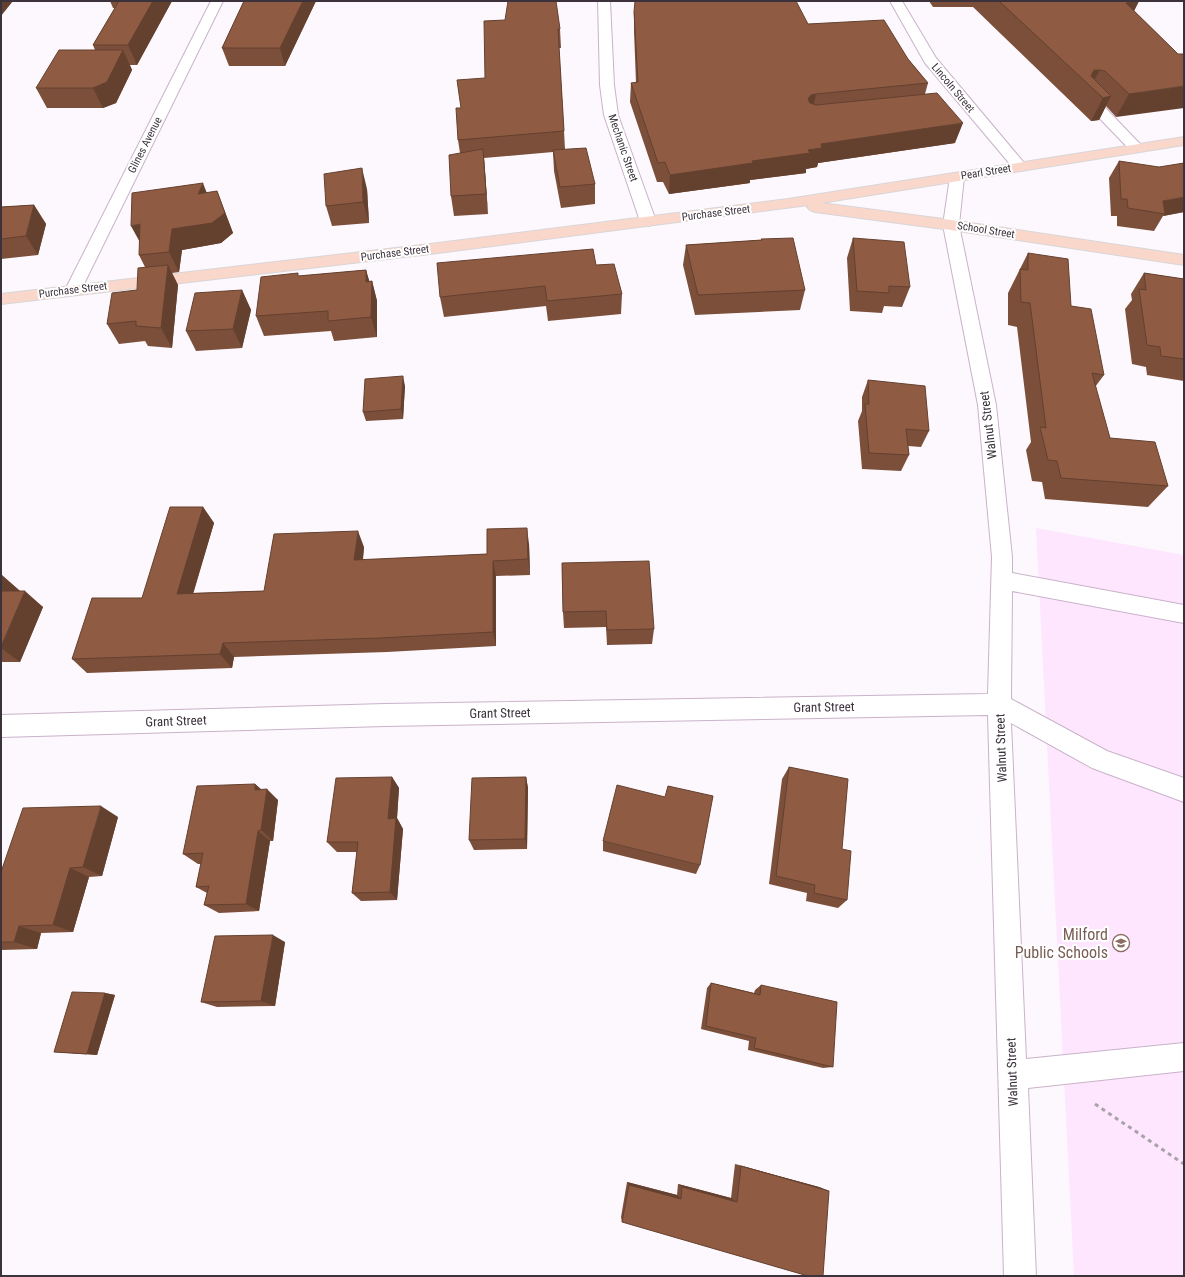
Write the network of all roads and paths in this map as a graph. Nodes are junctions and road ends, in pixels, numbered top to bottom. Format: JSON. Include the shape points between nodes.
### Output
{"nodes":[{"id":1,"x":217,"y":1,"type":"edge"},
{"id":2,"x":604,"y":1,"type":"edge"},
{"id":3,"x":896,"y":1,"type":"edge"},
{"id":4,"x":1088,"y":98,"type":"edge"},
{"id":5,"x":966,"y":103,"type":"junction"},
{"id":6,"x":951,"y":105,"type":"dead end"},
{"id":7,"x":1184,"y":141,"type":"edge"},
{"id":8,"x":1136,"y":148,"type":"junction"},
{"id":9,"x":1020,"y":167,"type":"junction"},
{"id":10,"x":957,"y":177,"type":"junction"},
{"id":11,"x":788,"y":204,"type":"junction"},
{"id":12,"x":648,"y":221,"type":"junction"},
{"id":13,"x":951,"y":225,"type":"junction"},
{"id":14,"x":1184,"y":260,"type":"edge"},
{"id":15,"x":72,"y":290,"type":"junction"},
{"id":16,"x":1,"y":299,"type":"edge"},
{"id":17,"x":1001,"y":580,"type":"junction"},
{"id":18,"x":1184,"y":614,"type":"edge"},
{"id":19,"x":999,"y":704,"type":"junction"},
{"id":20,"x":1,"y":726,"type":"edge"},
{"id":21,"x":1184,"y":790,"type":"edge"},
{"id":22,"x":1184,"y":1057,"type":"edge"},
{"id":23,"x":1012,"y":1075,"type":"junction"},
{"id":24,"x":1094,"y":1102,"type":"dead end"},
{"id":25,"x":1184,"y":1164,"type":"edge"},
{"id":26,"x":1020,"y":1276,"type":"edge"}],
"edges":[{"from":1,"to":15,"type":"street","name":"Glines Avenue"},
{"from":2,"to":12,"type":"street","name":"Mechanic Street","via":[[607,85],[611,115]]},
{"from":3,"to":5,"type":"street","name":"Lincoln Street","via":[[930,60]]},
{"from":4,"to":8,"type":"street"},
{"from":5,"to":6,"type":"street"},
{"from":5,"to":9,"type":"street","name":"Lincoln Street"},
{"from":7,"to":8,"type":"main road","name":"Pearl Street"},
{"from":8,"to":9,"type":"main road","name":"Pearl Street"},
{"from":9,"to":10,"type":"main road","name":"Pearl Street"},
{"from":10,"to":11,"type":"main road","name":"Pearl Street"},
{"from":10,"to":13,"type":"street","name":"Walnut Street"},
{"from":11,"to":12,"type":"main road","name":"Purchase Street"},
{"from":11,"to":13,"type":"main road","name":"School Street"},
{"from":12,"to":15,"type":"main road","name":"Purchase Street","via":[[425,250]]},
{"from":13,"to":14,"type":"main road","name":"School Street"},
{"from":13,"to":17,"type":"street","name":"Walnut Street","via":[[987,405],[1002,557]]},
{"from":15,"to":16,"type":"main road","name":"Purchase Street"},
{"from":17,"to":18,"type":"street"},
{"from":17,"to":19,"type":"street","name":"Walnut Street"},
{"from":19,"to":20,"type":"street","name":"Grant Street","via":[[393,715]]},
{"from":19,"to":21,"type":"street","via":[[1100,760]]},
{"from":19,"to":23,"type":"street","name":"Walnut Street"},
{"from":22,"to":23,"type":"street"},
{"from":23,"to":26,"type":"street","name":"Walnut Street"},
{"from":24,"to":25,"type":"path"}]}
